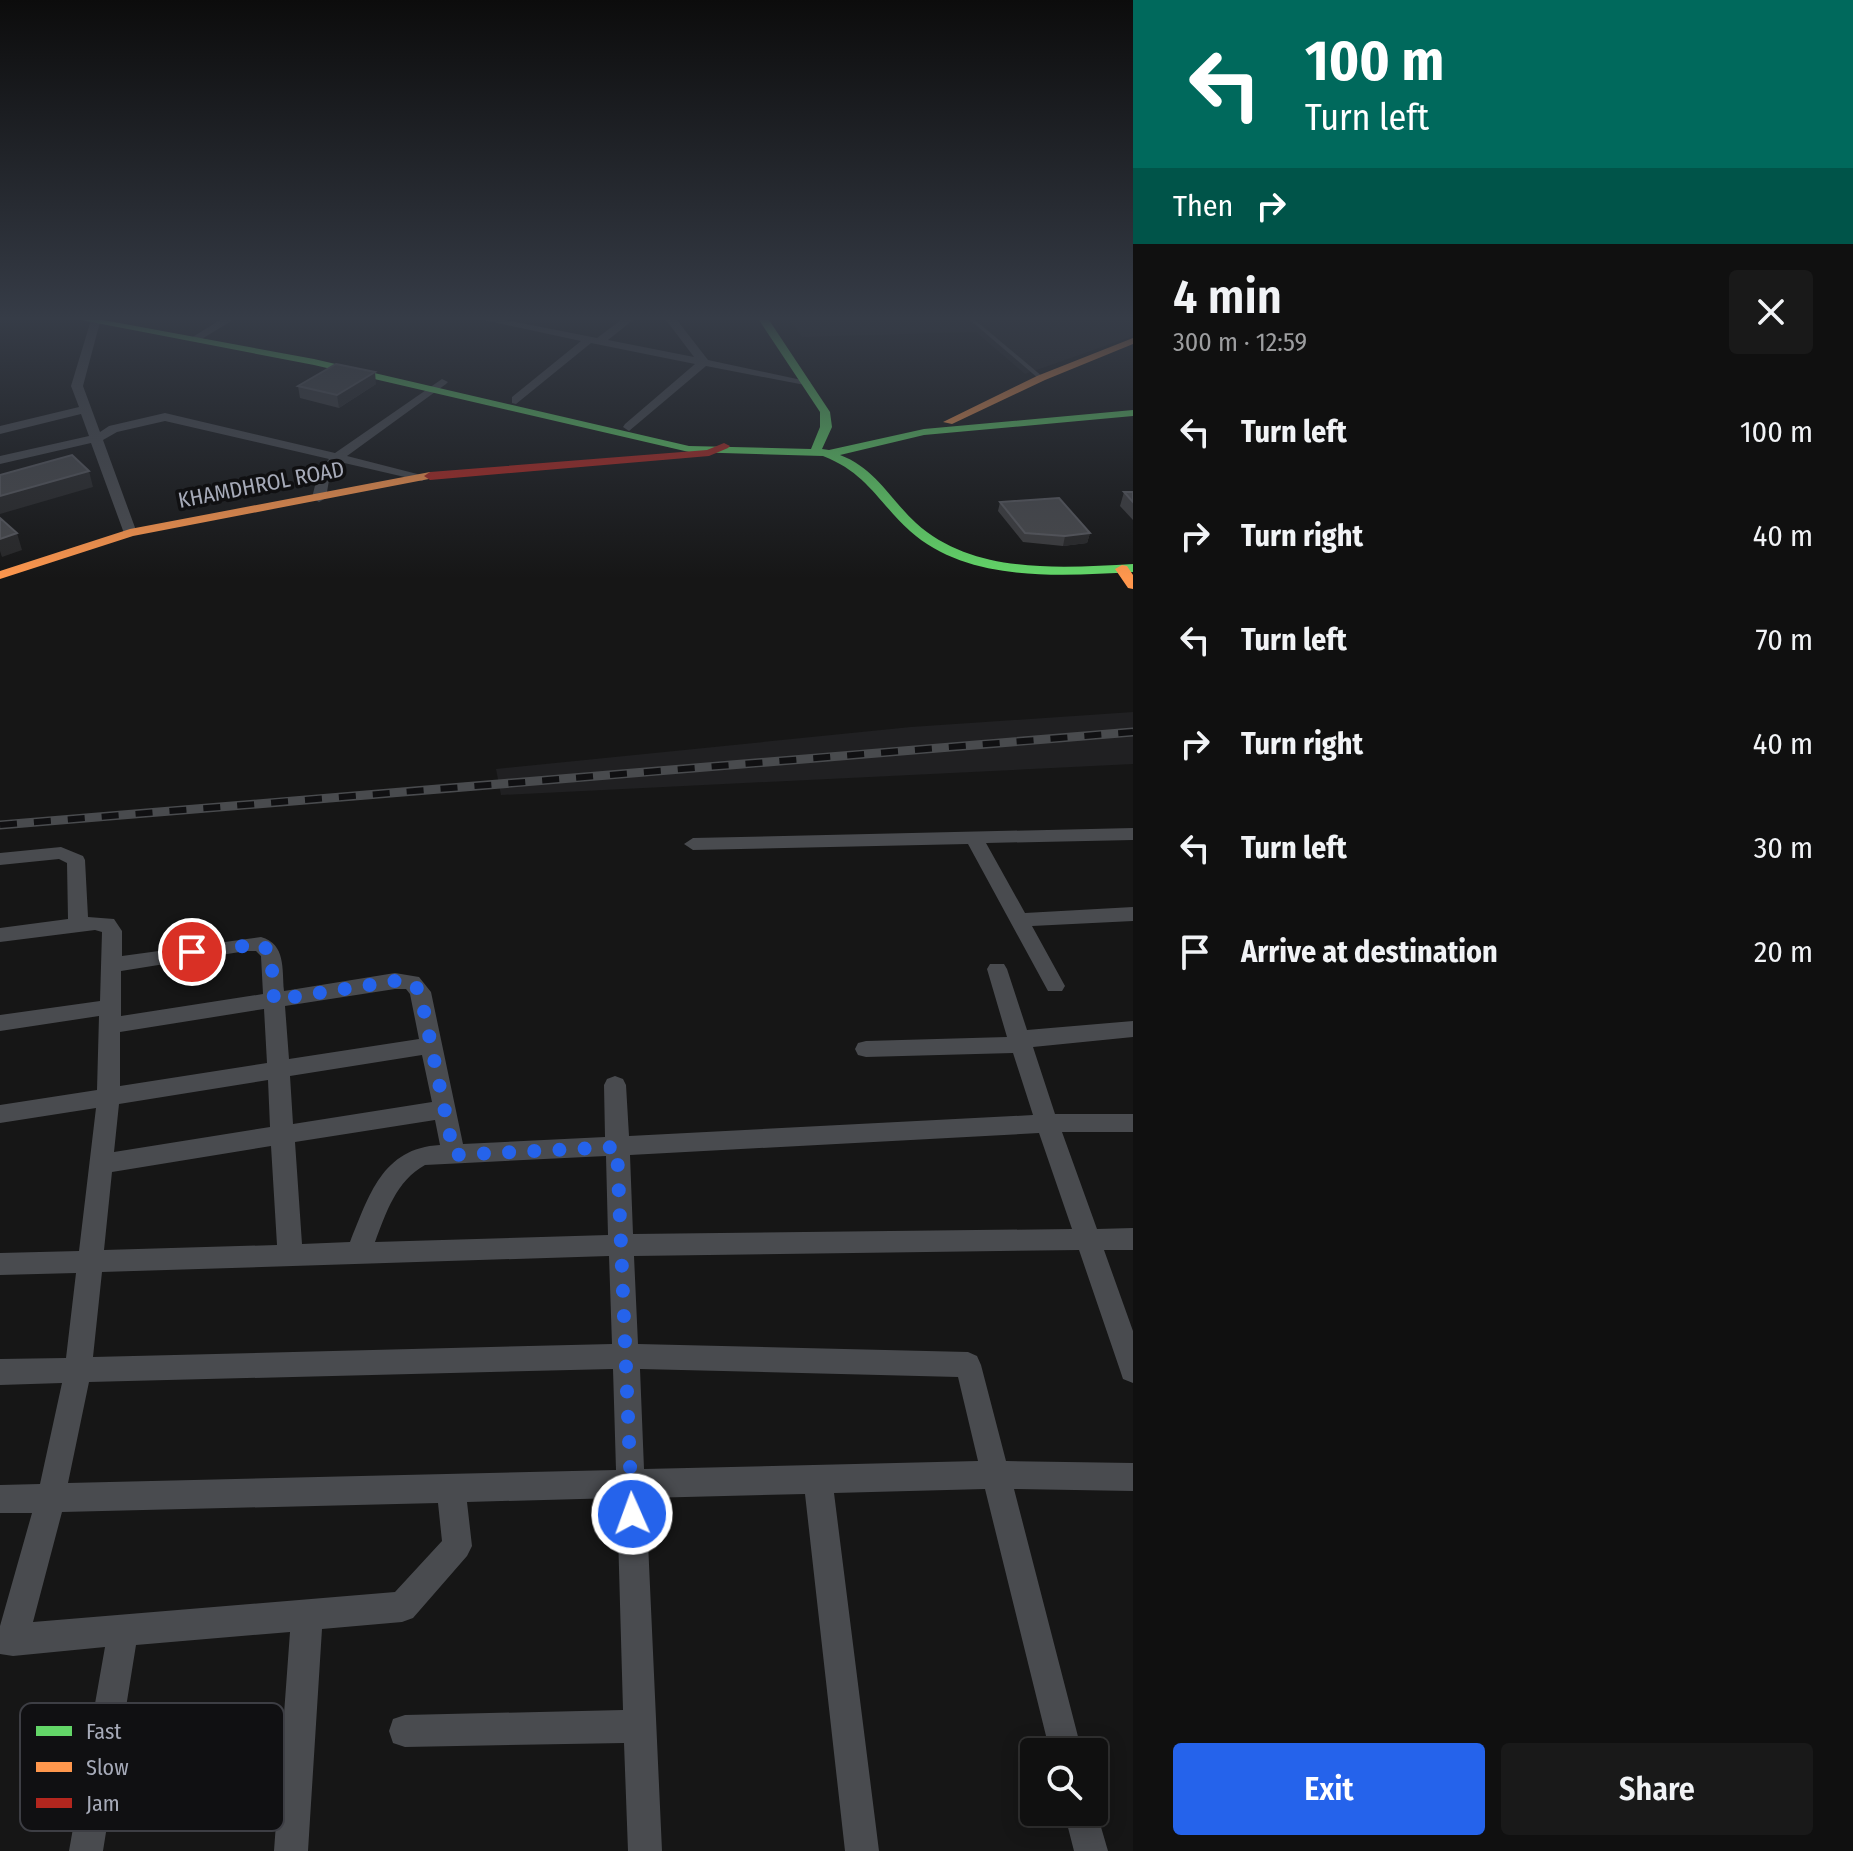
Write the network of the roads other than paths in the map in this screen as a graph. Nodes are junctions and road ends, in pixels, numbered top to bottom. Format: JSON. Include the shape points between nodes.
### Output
{"nodes":[{"id":1,"x":408,"y":406,"type":"edge"},
{"id":2,"x":532,"y":406,"type":"edge"},
{"id":3,"x":543,"y":406,"type":"edge"},
{"id":4,"x":653,"y":406,"type":"edge"},
{"id":5,"x":819,"y":406,"type":"edge"},
{"id":6,"x":836,"y":406,"type":"edge"},
{"id":7,"x":980,"y":406,"type":"edge"},
{"id":8,"x":86,"y":409,"type":"joint"},
{"id":9,"x":1133,"y":413,"type":"edge"},
{"id":10,"x":629,"y":427,"type":"junction"},
{"id":11,"x":0,"y":430,"type":"edge"},
{"id":12,"x":924,"y":432,"type":"junction"},
{"id":13,"x":98,"y":438,"type":"junction"},
{"id":14,"x":718,"y":449,"type":"junction"},
{"id":15,"x":832,"y":450,"type":"junction"},
{"id":16,"x":337,"y":457,"type":"junction"},
{"id":17,"x":0,"y":460,"type":"edge"},
{"id":18,"x":422,"y":477,"type":"junction"},
{"id":19,"x":319,"y":498,"type":"junction"},
{"id":20,"x":130,"y":533,"type":"junction"},
{"id":21,"x":1129,"y":565,"type":"edge"},
{"id":22,"x":0,"y":575,"type":"edge"},
{"id":23,"x":1133,"y":585,"type":"edge"},
{"id":24,"x":1133,"y":834,"type":"edge"},
{"id":25,"x":974,"y":838,"type":"junction"},
{"id":26,"x":693,"y":844,"type":"dead end"},
{"id":27,"x":0,"y":859,"type":"edge"},
{"id":28,"x":1133,"y":914,"type":"edge"},
{"id":29,"x":1018,"y":920,"type":"junction"},
{"id":30,"x":78,"y":925,"type":"junction"},
{"id":31,"x":0,"y":935,"type":"edge"},
{"id":32,"x":111,"y":965,"type":"junction"},
{"id":33,"x":997,"y":969,"type":"dead end"},
{"id":34,"x":1055,"y":986,"type":"dead end"},
{"id":35,"x":274,"y":1000,"type":"junction"},
{"id":36,"x":110,"y":1017,"type":"junction"},
{"id":37,"x":0,"y":1023,"type":"edge"},
{"id":38,"x":1133,"y":1029,"type":"edge"},
{"id":39,"x":431,"y":1045,"type":"junction"},
{"id":40,"x":1019,"y":1045,"type":"junction"},
{"id":41,"x":866,"y":1049,"type":"dead end"},
{"id":42,"x":278,"y":1070,"type":"junction"},
{"id":43,"x":615,"y":1085,"type":"dead end"},
{"id":44,"x":108,"y":1098,"type":"junction"},
{"id":45,"x":445,"y":1109,"type":"junction"},
{"id":46,"x":0,"y":1114,"type":"edge"},
{"id":47,"x":1048,"y":1123,"type":"junction"},
{"id":48,"x":1133,"y":1123,"type":"edge"},
{"id":49,"x":283,"y":1135,"type":"junction"},
{"id":50,"x":617,"y":1147,"type":"junction"},
{"id":51,"x":454,"y":1155,"type":"junction"},
{"id":52,"x":100,"y":1164,"type":"junction"},
{"id":53,"x":1090,"y":1239,"type":"junction"},
{"id":54,"x":1133,"y":1239,"type":"edge"},
{"id":55,"x":621,"y":1245,"type":"junction"},
{"id":56,"x":358,"y":1253,"type":"junction"},
{"id":57,"x":290,"y":1256,"type":"junction"},
{"id":58,"x":90,"y":1262,"type":"junction"},
{"id":59,"x":0,"y":1264,"type":"edge"},
{"id":60,"x":626,"y":1356,"type":"junction"},
{"id":61,"x":78,"y":1370,"type":"junction"},
{"id":62,"x":1133,"y":1370,"type":"edge"},
{"id":63,"x":0,"y":1372,"type":"edge"},
{"id":64,"x":996,"y":1475,"type":"junction"},
{"id":65,"x":1133,"y":1477,"type":"edge"},
{"id":66,"x":818,"y":1479,"type":"junction"},
{"id":67,"x":630,"y":1484,"type":"junction"},
{"id":68,"x":451,"y":1488,"type":"junction"},
{"id":69,"x":51,"y":1497,"type":"junction"},
{"id":70,"x":0,"y":1499,"type":"edge"},
{"id":71,"x":307,"y":1615,"type":"junction"},
{"id":72,"x":123,"y":1630,"type":"junction"},
{"id":73,"x":7,"y":1640,"type":"edge"},
{"id":74,"x":111,"y":1703,"type":"edge"},
{"id":75,"x":640,"y":1726,"type":"junction"},
{"id":76,"x":405,"y":1731,"type":"dead end"},
{"id":77,"x":1062,"y":1738,"type":"edge"},
{"id":78,"x":1085,"y":1826,"type":"edge"},
{"id":79,"x":89,"y":1831,"type":"edge"},
{"id":80,"x":86,"y":1851,"type":"edge"},
{"id":81,"x":291,"y":1851,"type":"edge"},
{"id":82,"x":645,"y":1851,"type":"edge"},
{"id":83,"x":862,"y":1851,"type":"edge"},
{"id":84,"x":1091,"y":1851,"type":"edge"}],
"edges":[{"from":1,"to":16,"type":"street"},
{"from":2,"to":14,"type":"main road"},
{"from":3,"to":10,"type":"main road"},
{"from":4,"to":10,"type":"street"},
{"from":5,"to":15,"type":"main road"},
{"from":6,"to":15,"type":"main road","via":[[841,414]]},
{"from":7,"to":12,"type":"main road"},
{"from":8,"to":11,"type":"street"},
{"from":8,"to":13,"type":"street"},
{"from":9,"to":12,"type":"main road"},
{"from":10,"to":14,"type":"main road"},
{"from":12,"to":15,"type":"main road"},
{"from":13,"to":16,"type":"street","via":[[113,429],[165,417]]},
{"from":13,"to":17,"type":"street"},
{"from":13,"to":20,"type":"street"},
{"from":14,"to":15,"type":"main road"},
{"from":14,"to":18,"type":"main road","name":"KHAMDHROL ROAD"},
{"from":15,"to":21,"type":"main road","via":[[883,486],[926,539],[950,550],[1052,570]]},
{"from":16,"to":18,"type":"street"},
{"from":16,"to":19,"type":"street","via":[[324,473]]},
{"from":18,"to":19,"type":"main road","name":"KHAMDHROL ROAD"},
{"from":19,"to":20,"type":"main road","name":"KHAMDHROL ROAD"},
{"from":20,"to":22,"type":"main road","name":"KHAMDHROL ROAD"},
{"from":21,"to":23,"type":"main road"},
{"from":24,"to":25,"type":"street"},
{"from":25,"to":26,"type":"street"},
{"from":25,"to":29,"type":"street"},
{"from":27,"to":30,"type":"street","via":[[61,853],[76,860]]},
{"from":28,"to":29,"type":"street"},
{"from":29,"to":34,"type":"street"},
{"from":30,"to":31,"type":"street"},
{"from":30,"to":32,"type":"street","via":[[107,924],[112,931]]},
{"from":32,"to":35,"type":"street","via":[[261,944],[271,953]]},
{"from":32,"to":36,"type":"street"},
{"from":33,"to":40,"type":"street"},
{"from":35,"to":36,"type":"street"},
{"from":35,"to":39,"type":"street","via":[[412,982],[420,992]]},
{"from":35,"to":42,"type":"street"},
{"from":36,"to":37,"type":"street"},
{"from":36,"to":44,"type":"street"},
{"from":38,"to":40,"type":"street","via":[[1032,1037]]},
{"from":39,"to":42,"type":"street"},
{"from":39,"to":45,"type":"street"},
{"from":40,"to":41,"type":"street"},
{"from":40,"to":47,"type":"street"},
{"from":42,"to":44,"type":"street"},
{"from":42,"to":49,"type":"street"},
{"from":43,"to":50,"type":"street"},
{"from":44,"to":46,"type":"street"},
{"from":44,"to":52,"type":"street"},
{"from":45,"to":49,"type":"street"},
{"from":45,"to":51,"type":"street"},
{"from":47,"to":48,"type":"street"},
{"from":47,"to":50,"type":"street"},
{"from":47,"to":53,"type":"street"},
{"from":49,"to":52,"type":"street"},
{"from":49,"to":57,"type":"street"},
{"from":50,"to":51,"type":"street"},
{"from":50,"to":55,"type":"street"},
{"from":51,"to":56,"type":"street","via":[[406,1162],[393,1176]]},
{"from":52,"to":58,"type":"street"},
{"from":53,"to":54,"type":"street"},
{"from":53,"to":55,"type":"street"},
{"from":53,"to":62,"type":"street"},
{"from":55,"to":56,"type":"street"},
{"from":55,"to":60,"type":"street"},
{"from":56,"to":57,"type":"street"},
{"from":57,"to":58,"type":"street"},
{"from":58,"to":59,"type":"street"},
{"from":58,"to":61,"type":"street"},
{"from":60,"to":61,"type":"street"},
{"from":60,"to":64,"type":"street","via":[[968,1365]]},
{"from":60,"to":67,"type":"street"},
{"from":61,"to":63,"type":"street"},
{"from":61,"to":69,"type":"street"},
{"from":64,"to":65,"type":"street"},
{"from":64,"to":66,"type":"street"},
{"from":64,"to":77,"type":"street"},
{"from":66,"to":67,"type":"street"},
{"from":66,"to":83,"type":"street"},
{"from":67,"to":68,"type":"street"},
{"from":67,"to":75,"type":"street"},
{"from":68,"to":69,"type":"street"},
{"from":68,"to":71,"type":"street","via":[[457,1546],[402,1607]]},
{"from":69,"to":70,"type":"street"},
{"from":69,"to":73,"type":"street"},
{"from":71,"to":72,"type":"street"},
{"from":71,"to":81,"type":"street"},
{"from":72,"to":73,"type":"street"},
{"from":72,"to":74,"type":"street"},
{"from":75,"to":76,"type":"street"},
{"from":75,"to":82,"type":"street"},
{"from":78,"to":84,"type":"street"},
{"from":79,"to":80,"type":"street"}]}
